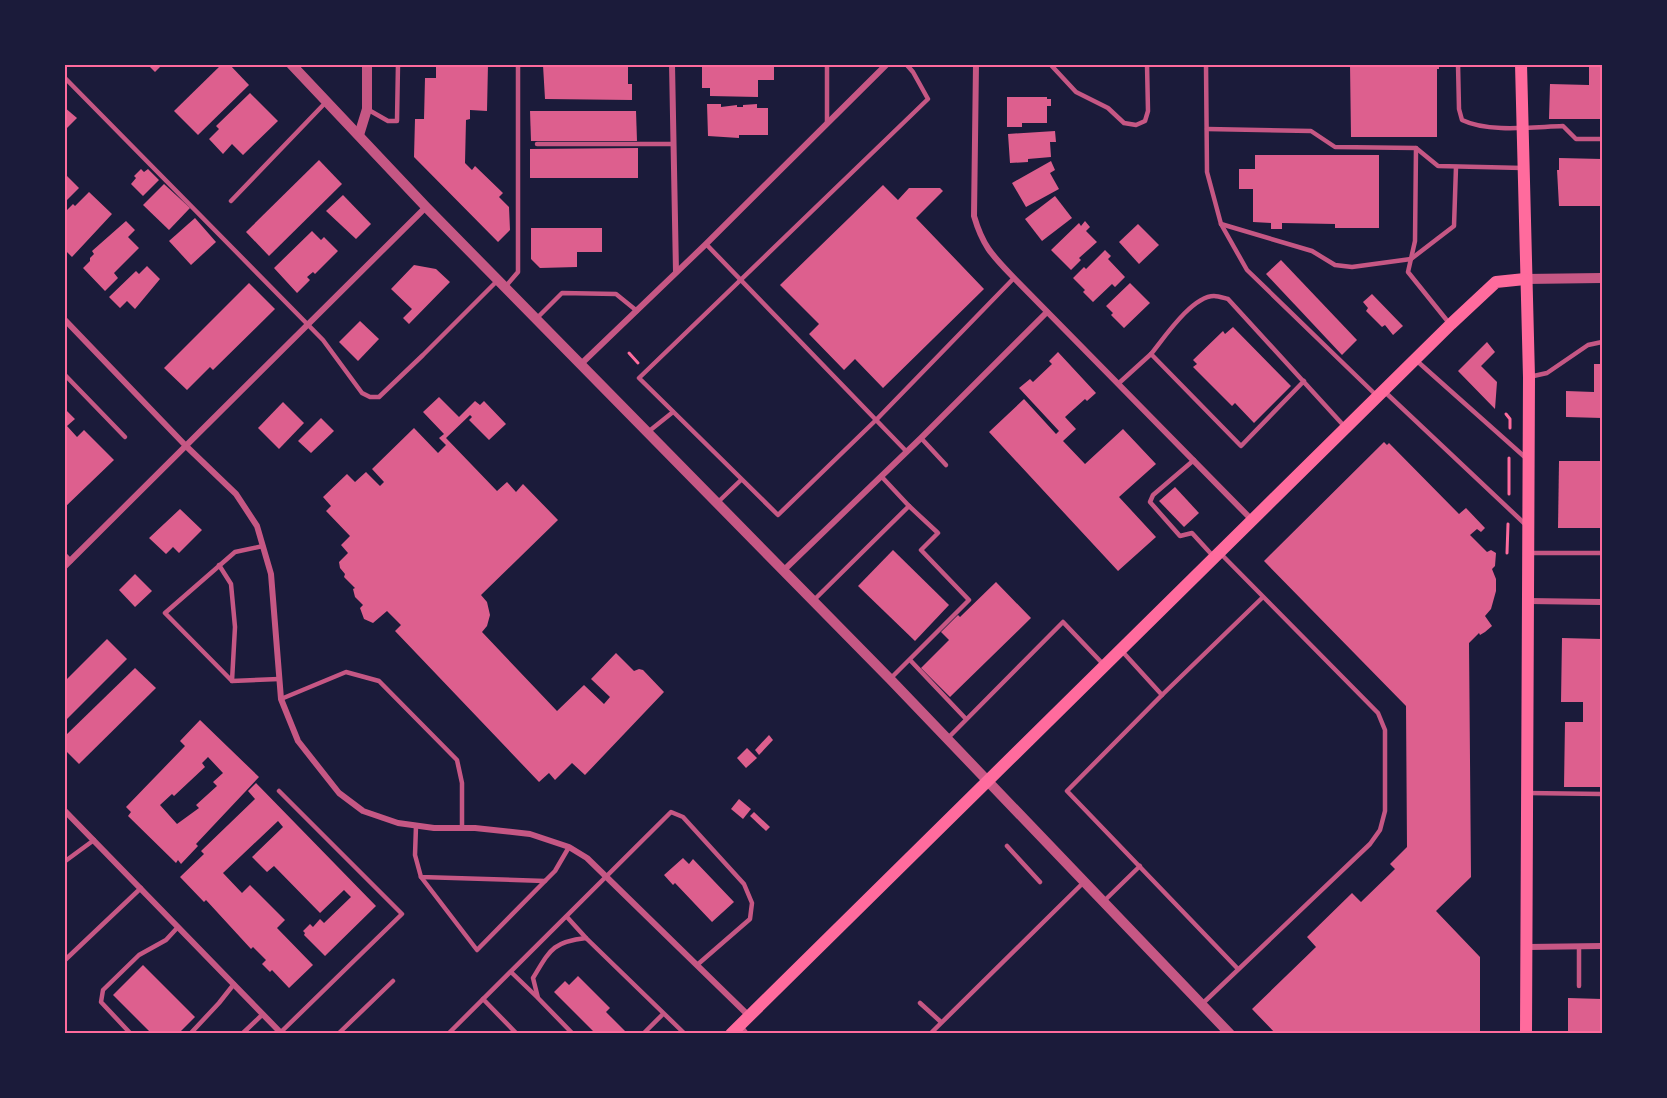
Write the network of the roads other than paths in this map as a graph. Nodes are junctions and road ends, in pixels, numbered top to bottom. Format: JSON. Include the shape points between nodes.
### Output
{"nodes":[{"id":1,"x":291,"y":64,"type":"edge"},
{"id":2,"x":367,"y":64,"type":"edge"},
{"id":3,"x":398,"y":64,"type":"edge"},
{"id":4,"x":518,"y":64,"type":"edge"},
{"id":5,"x":672,"y":64,"type":"edge"},
{"id":6,"x":827,"y":64,"type":"edge"},
{"id":7,"x":887,"y":64,"type":"edge"},
{"id":8,"x":906,"y":64,"type":"edge"},
{"id":9,"x":976,"y":64,"type":"edge"},
{"id":10,"x":1050,"y":64,"type":"edge"},
{"id":11,"x":1148,"y":64,"type":"edge"},
{"id":12,"x":1206,"y":64,"type":"edge"},
{"id":13,"x":1458,"y":64,"type":"edge"},
{"id":14,"x":1521,"y":64,"type":"edge"},
{"id":15,"x":64,"y":77,"type":"edge"},
{"id":16,"x":327,"y":101,"type":"junction"},
{"id":17,"x":367,"y":109,"type":"junction"},
{"id":18,"x":827,"y":124,"type":"junction"},
{"id":19,"x":1522,"y":127,"type":"junction"},
{"id":20,"x":1207,"y":129,"type":"junction"},
{"id":21,"x":359,"y":135,"type":"junction"},
{"id":22,"x":1602,"y":139,"type":"edge"},
{"id":23,"x":537,"y":144,"type":"dead end"},
{"id":24,"x":673,"y":144,"type":"junction"},
{"id":25,"x":1416,"y":148,"type":"junction"},
{"id":26,"x":1456,"y":167,"type":"junction"},
{"id":27,"x":1523,"y":168,"type":"junction"},
{"id":28,"x":231,"y":201,"type":"dead end"},
{"id":29,"x":426,"y":207,"type":"junction"},
{"id":30,"x":1221,"y":224,"type":"junction"},
{"id":31,"x":706,"y":244,"type":"junction"},
{"id":32,"x":1411,"y":259,"type":"junction"},
{"id":33,"x":676,"y":273,"type":"junction"},
{"id":34,"x":1014,"y":278,"type":"junction"},
{"id":35,"x":1602,"y":278,"type":"edge"},
{"id":36,"x":1525,"y":279,"type":"junction"},
{"id":37,"x":741,"y":281,"type":"junction"},
{"id":38,"x":502,"y":283,"type":"junction"},
{"id":39,"x":637,"y":311,"type":"junction"},
{"id":40,"x":1047,"y":312,"type":"junction"},
{"id":41,"x":537,"y":318,"type":"junction"},
{"id":42,"x":64,"y":319,"type":"edge"},
{"id":43,"x":1450,"y":324,"type":"junction"},
{"id":44,"x":309,"y":325,"type":"junction"},
{"id":45,"x":1602,"y":342,"type":"edge"},
{"id":46,"x":1151,"y":354,"type":"junction"},
{"id":47,"x":1415,"y":359,"type":"junction"},
{"id":48,"x":581,"y":364,"type":"junction"},
{"id":49,"x":64,"y":374,"type":"edge"},
{"id":50,"x":1529,"y":377,"type":"junction"},
{"id":51,"x":1304,"y":381,"type":"junction"},
{"id":52,"x":1119,"y":383,"type":"junction"},
{"id":53,"x":1380,"y":393,"type":"junction"},
{"id":54,"x":673,"y":412,"type":"junction"},
{"id":55,"x":877,"y":419,"type":"junction"},
{"id":56,"x":1345,"y":427,"type":"junction"},
{"id":57,"x":648,"y":432,"type":"junction"},
{"id":58,"x":125,"y":437,"type":"dead end"},
{"id":59,"x":921,"y":438,"type":"junction"},
{"id":60,"x":186,"y":446,"type":"junction"},
{"id":61,"x":907,"y":452,"type":"junction"},
{"id":62,"x":1194,"y":460,"type":"junction"},
{"id":63,"x":1529,"y":461,"type":"junction"},
{"id":64,"x":946,"y":465,"type":"dead end"},
{"id":65,"x":881,"y":477,"type":"junction"},
{"id":66,"x":741,"y":480,"type":"junction"},
{"id":67,"x":717,"y":503,"type":"junction"},
{"id":68,"x":909,"y":506,"type":"junction"},
{"id":69,"x":1252,"y":520,"type":"junction"},
{"id":70,"x":1528,"y":527,"type":"junction"},
{"id":71,"x":263,"y":546,"type":"junction"},
{"id":72,"x":1528,"y":553,"type":"junction"},
{"id":73,"x":1602,"y":553,"type":"edge"},
{"id":74,"x":64,"y":554,"type":"edge"},
{"id":75,"x":1217,"y":555,"type":"junction"},
{"id":76,"x":71,"y":561,"type":"junction"},
{"id":77,"x":219,"y":565,"type":"junction"},
{"id":78,"x":64,"y":567,"type":"edge"},
{"id":79,"x":784,"y":570,"type":"junction"},
{"id":80,"x":1262,"y":598,"type":"junction"},
{"id":81,"x":813,"y":600,"type":"junction"},
{"id":82,"x":1528,"y":602,"type":"junction"},
{"id":83,"x":1602,"y":602,"type":"edge"},
{"id":84,"x":1121,"y":650,"type":"junction"},
{"id":85,"x":910,"y":660,"type":"junction"},
{"id":86,"x":1105,"y":666,"type":"junction"},
{"id":87,"x":279,"y":679,"type":"junction"},
{"id":88,"x":890,"y":679,"type":"junction"},
{"id":89,"x":232,"y":681,"type":"junction"},
{"id":90,"x":1162,"y":695,"type":"junction"},
{"id":91,"x":281,"y":699,"type":"junction"},
{"id":92,"x":966,"y":719,"type":"junction"},
{"id":93,"x":948,"y":738,"type":"junction"},
{"id":94,"x":988,"y":781,"type":"junction"},
{"id":95,"x":279,"y":791,"type":"dead end"},
{"id":96,"x":1527,"y":793,"type":"junction"},
{"id":97,"x":1602,"y":794,"type":"edge"},
{"id":98,"x":64,"y":810,"type":"edge"},
{"id":99,"x":416,"y":826,"type":"junction"},
{"id":100,"x":462,"y":828,"type":"junction"},
{"id":101,"x":94,"y":840,"type":"junction"},
{"id":102,"x":1007,"y":846,"type":"dead end"},
{"id":103,"x":569,"y":847,"type":"junction"},
{"id":104,"x":64,"y":862,"type":"edge"},
{"id":105,"x":1140,"y":866,"type":"junction"},
{"id":106,"x":421,"y":877,"type":"junction"},
{"id":107,"x":607,"y":877,"type":"junction"},
{"id":108,"x":545,"y":881,"type":"junction"},
{"id":109,"x":1040,"y":882,"type":"dead end"},
{"id":110,"x":1085,"y":882,"type":"junction"},
{"id":111,"x":141,"y":888,"type":"junction"},
{"id":112,"x":1103,"y":902,"type":"junction"},
{"id":113,"x":567,"y":917,"type":"junction"},
{"id":114,"x":178,"y":927,"type":"junction"},
{"id":115,"x":586,"y":938,"type":"junction"},
{"id":116,"x":1602,"y":946,"type":"edge"},
{"id":117,"x":1528,"y":947,"type":"junction"},
{"id":118,"x":1579,"y":947,"type":"junction"},
{"id":119,"x":64,"y":961,"type":"edge"},
{"id":120,"x":697,"y":965,"type":"junction"},
{"id":121,"x":1238,"y":969,"type":"junction"},
{"id":122,"x":511,"y":972,"type":"junction"},
{"id":123,"x":393,"y":981,"type":"dead end"},
{"id":124,"x":234,"y":984,"type":"junction"},
{"id":125,"x":1579,"y":986,"type":"dead end"},
{"id":126,"x":538,"y":998,"type":"junction"},
{"id":127,"x":483,"y":999,"type":"junction"},
{"id":128,"x":920,"y":1003,"type":"dead end"},
{"id":129,"x":1201,"y":1005,"type":"junction"},
{"id":130,"x":263,"y":1014,"type":"junction"},
{"id":131,"x":663,"y":1014,"type":"junction"},
{"id":132,"x":750,"y":1016,"type":"junction"},
{"id":133,"x":941,"y":1022,"type":"junction"},
{"id":134,"x":740,"y":1031,"type":"edge"},
{"id":135,"x":281,"y":1033,"type":"edge"},
{"id":136,"x":131,"y":1034,"type":"edge"},
{"id":137,"x":190,"y":1034,"type":"edge"},
{"id":138,"x":242,"y":1034,"type":"edge"},
{"id":139,"x":338,"y":1034,"type":"edge"},
{"id":140,"x":448,"y":1034,"type":"edge"},
{"id":141,"x":517,"y":1034,"type":"edge"},
{"id":142,"x":573,"y":1034,"type":"edge"},
{"id":143,"x":643,"y":1034,"type":"edge"},
{"id":144,"x":685,"y":1034,"type":"edge"},
{"id":145,"x":930,"y":1034,"type":"edge"},
{"id":146,"x":1230,"y":1034,"type":"edge"},
{"id":147,"x":1526,"y":1034,"type":"edge"}],
"edges":[{"from":1,"to":16,"type":"street"},
{"from":2,"to":17,"type":"street"},
{"from":3,"to":17,"type":"lane","via":[[397,121],[388,121]]},
{"from":4,"to":38,"type":"lane","via":[[518,273]]},
{"from":5,"to":24,"type":"street"},
{"from":6,"to":18,"type":"lane"},
{"from":7,"to":18,"type":"street"},
{"from":8,"to":37,"type":"lane","via":[[928,99]]},
{"from":9,"to":34,"type":"street","via":[[974,216],[980,237]]},
{"from":10,"to":11,"type":"lane","via":[[1076,92],[1108,108],[1125,123],[1136,125],[1145,121],[1148,111]]},
{"from":12,"to":20,"type":"lane"},
{"from":13,"to":19,"type":"lane","via":[[1462,120],[1474,126]]},
{"from":14,"to":19,"type":"main road"},
{"from":15,"to":44,"type":"lane"},
{"from":16,"to":21,"type":"street"},
{"from":16,"to":28,"type":"lane"},
{"from":17,"to":21,"type":"street"},
{"from":18,"to":31,"type":"street"},
{"from":19,"to":22,"type":"lane","via":[[1563,126],[1576,139]]},
{"from":19,"to":27,"type":"main road"},
{"from":20,"to":25,"type":"lane","via":[[1311,131],[1335,147]]},
{"from":20,"to":30,"type":"lane","via":[[1208,172]]},
{"from":21,"to":29,"type":"street"},
{"from":23,"to":24,"type":"lane"},
{"from":24,"to":33,"type":"street"},
{"from":25,"to":26,"type":"lane","via":[[1438,166]]},
{"from":25,"to":32,"type":"lane","via":[[1415,241]]},
{"from":26,"to":27,"type":"lane"},
{"from":26,"to":32,"type":"lane","via":[[1454,226]]},
{"from":27,"to":36,"type":"main road"},
{"from":29,"to":38,"type":"street"},
{"from":29,"to":44,"type":"street"},
{"from":30,"to":32,"type":"lane","via":[[1312,251],[1335,265],[1352,267]]},
{"from":30,"to":53,"type":"lane","via":[[1247,270]]},
{"from":31,"to":33,"type":"street"},
{"from":31,"to":37,"type":"lane"},
{"from":32,"to":43,"type":"lane","via":[[1408,273]]},
{"from":33,"to":39,"type":"street"},
{"from":34,"to":40,"type":"street"},
{"from":34,"to":55,"type":"lane"},
{"from":35,"to":36,"type":"street"},
{"from":36,"to":43,"type":"main road","via":[[1496,282]]},
{"from":36,"to":50,"type":"main road"},
{"from":37,"to":54,"type":"lane","via":[[639,378]]},
{"from":37,"to":55,"type":"lane"},
{"from":38,"to":41,"type":"street"},
{"from":38,"to":44,"type":"lane","via":[[379,397],[362,393]]},
{"from":39,"to":41,"type":"lane","via":[[616,294],[562,293]]},
{"from":39,"to":48,"type":"street"},
{"from":40,"to":52,"type":"street"},
{"from":40,"to":59,"type":"street"},
{"from":41,"to":48,"type":"street"},
{"from":42,"to":60,"type":"street"},
{"from":43,"to":47,"type":"main road"},
{"from":44,"to":60,"type":"street"},
{"from":45,"to":50,"type":"lane","via":[[1588,345],[1547,373]]},
{"from":46,"to":51,"type":"lane","via":[[1197,302],[1212,296],[1228,299]]},
{"from":46,"to":51,"type":"lane","via":[[1241,446]]},
{"from":46,"to":52,"type":"lane"},
{"from":47,"to":53,"type":"main road"},
{"from":47,"to":63,"type":"lane"},
{"from":48,"to":57,"type":"street"},
{"from":49,"to":58,"type":"lane"},
{"from":50,"to":63,"type":"main road"},
{"from":51,"to":56,"type":"lane"},
{"from":52,"to":62,"type":"street"},
{"from":53,"to":56,"type":"main road"},
{"from":53,"to":70,"type":"lane"},
{"from":54,"to":57,"type":"lane"},
{"from":54,"to":66,"type":"lane"},
{"from":55,"to":61,"type":"lane"},
{"from":55,"to":66,"type":"lane","via":[[778,515]]},
{"from":56,"to":69,"type":"main road"},
{"from":57,"to":67,"type":"street"},
{"from":59,"to":61,"type":"street"},
{"from":59,"to":64,"type":"lane"},
{"from":60,"to":71,"type":"street","via":[[236,494],[256,526]]},
{"from":60,"to":76,"type":"street"},
{"from":61,"to":65,"type":"street"},
{"from":62,"to":69,"type":"street"},
{"from":62,"to":75,"type":"lane","via":[[1150,502],[1180,536],[1192,533]]},
{"from":63,"to":70,"type":"main road"},
{"from":65,"to":68,"type":"lane"},
{"from":65,"to":79,"type":"street"},
{"from":66,"to":67,"type":"lane"},
{"from":67,"to":79,"type":"street"},
{"from":68,"to":81,"type":"lane"},
{"from":68,"to":85,"type":"lane","via":[[938,533],[921,550],[969,600]]},
{"from":69,"to":75,"type":"main road"},
{"from":70,"to":72,"type":"main road"},
{"from":71,"to":77,"type":"lane","via":[[235,552]]},
{"from":71,"to":87,"type":"street","via":[[272,574]]},
{"from":72,"to":73,"type":"lane"},
{"from":72,"to":82,"type":"main road"},
{"from":74,"to":76,"type":"lane"},
{"from":75,"to":80,"type":"lane"},
{"from":75,"to":84,"type":"main road"},
{"from":76,"to":78,"type":"street"},
{"from":77,"to":89,"type":"lane","via":[[231,584],[235,627]]},
{"from":77,"to":89,"type":"lane","via":[[165,613]]},
{"from":79,"to":81,"type":"street"},
{"from":80,"to":90,"type":"lane"},
{"from":80,"to":121,"type":"lane","via":[[1378,713],[1384,730],[1385,811],[1380,830],[1370,844]]},
{"from":81,"to":88,"type":"street"},
{"from":82,"to":83,"type":"street"},
{"from":82,"to":96,"type":"main road"},
{"from":84,"to":86,"type":"main road"},
{"from":84,"to":90,"type":"lane"},
{"from":85,"to":88,"type":"lane"},
{"from":85,"to":92,"type":"lane"},
{"from":86,"to":92,"type":"lane","via":[[1063,622]]},
{"from":86,"to":94,"type":"main road"},
{"from":87,"to":89,"type":"lane"},
{"from":87,"to":91,"type":"street"},
{"from":88,"to":93,"type":"street"},
{"from":90,"to":105,"type":"lane","via":[[1067,791]]},
{"from":91,"to":99,"type":"street","via":[[298,741],[339,793],[363,811]]},
{"from":91,"to":100,"type":"lane","via":[[346,672],[379,681],[457,760],[462,783]]},
{"from":92,"to":93,"type":"lane"},
{"from":93,"to":94,"type":"street"},
{"from":94,"to":110,"type":"street"},
{"from":94,"to":132,"type":"main road"},
{"from":95,"to":135,"type":"lane","via":[[402,914]]},
{"from":96,"to":97,"type":"lane"},
{"from":96,"to":117,"type":"main road"},
{"from":98,"to":101,"type":"street"},
{"from":99,"to":100,"type":"street"},
{"from":99,"to":106,"type":"lane","via":[[415,855]]},
{"from":100,"to":103,"type":"street","via":[[530,834]]},
{"from":101,"to":104,"type":"lane"},
{"from":101,"to":111,"type":"street"},
{"from":102,"to":109,"type":"lane"},
{"from":103,"to":107,"type":"street"},
{"from":103,"to":108,"type":"lane"},
{"from":105,"to":112,"type":"lane"},
{"from":105,"to":121,"type":"lane"},
{"from":106,"to":108,"type":"lane"},
{"from":106,"to":108,"type":"lane","via":[[477,950]]},
{"from":107,"to":113,"type":"lane"},
{"from":107,"to":120,"type":"street"},
{"from":107,"to":120,"type":"lane","via":[[671,812],[682,817],[744,885],[752,903],[750,919]]},
{"from":110,"to":112,"type":"street"},
{"from":110,"to":133,"type":"lane"},
{"from":111,"to":114,"type":"street"},
{"from":111,"to":119,"type":"lane"},
{"from":112,"to":129,"type":"street"},
{"from":113,"to":115,"type":"lane"},
{"from":113,"to":122,"type":"lane"},
{"from":114,"to":124,"type":"street"},
{"from":114,"to":136,"type":"lane","via":[[166,940],[138,954],[103,990],[102,1002]]},
{"from":115,"to":126,"type":"lane","via":[[565,940],[548,953],[533,978]]},
{"from":115,"to":131,"type":"lane"},
{"from":116,"to":118,"type":"street"},
{"from":117,"to":118,"type":"street"},
{"from":117,"to":147,"type":"main road"},
{"from":118,"to":125,"type":"lane"},
{"from":120,"to":132,"type":"street"},
{"from":121,"to":129,"type":"lane"},
{"from":122,"to":126,"type":"lane"},
{"from":122,"to":127,"type":"lane"},
{"from":123,"to":139,"type":"lane"},
{"from":124,"to":130,"type":"street"},
{"from":124,"to":137,"type":"lane"},
{"from":126,"to":142,"type":"lane"},
{"from":127,"to":140,"type":"lane"},
{"from":127,"to":141,"type":"lane"},
{"from":128,"to":133,"type":"lane"},
{"from":129,"to":146,"type":"street"},
{"from":130,"to":135,"type":"street"},
{"from":130,"to":138,"type":"lane"},
{"from":131,"to":143,"type":"lane"},
{"from":131,"to":144,"type":"lane"},
{"from":132,"to":134,"type":"main road"},
{"from":133,"to":145,"type":"lane"}]}
